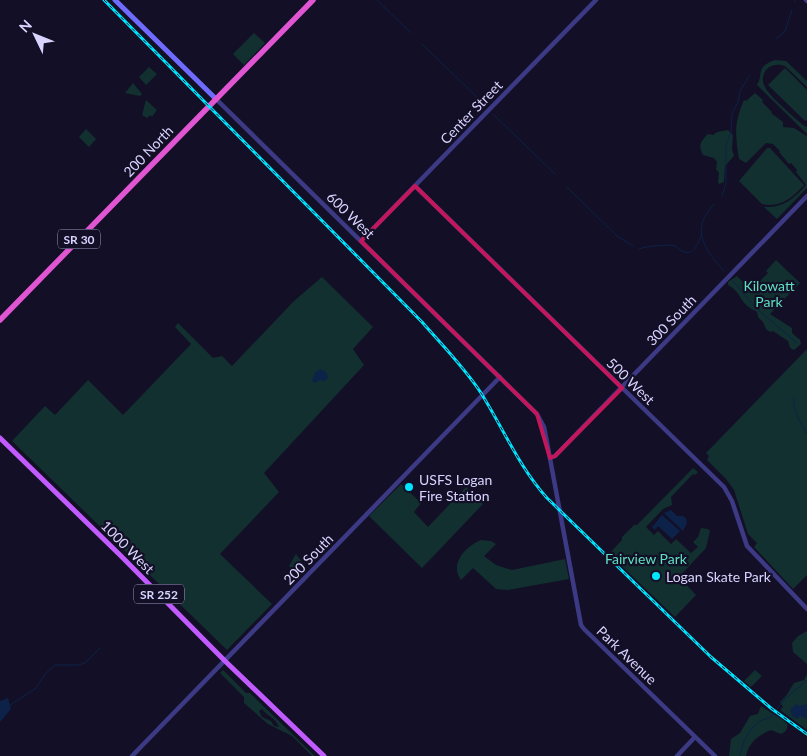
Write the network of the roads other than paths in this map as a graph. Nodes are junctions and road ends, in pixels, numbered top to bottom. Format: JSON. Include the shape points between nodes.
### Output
{"nodes":[{"id":1,"x":114,"y":0,"type":"edge"},
{"id":2,"x":313,"y":0,"type":"edge"},
{"id":3,"x":596,"y":0,"type":"edge"},
{"id":4,"x":216,"y":99,"type":"junction"},
{"id":5,"x":415,"y":186,"type":"junction"},
{"id":6,"x":807,"y":196,"type":"edge"},
{"id":7,"x":361,"y":241,"type":"junction"},
{"id":8,"x":0,"y":320,"type":"edge"},
{"id":9,"x":500,"y":377,"type":"junction"},
{"id":10,"x":622,"y":388,"type":"junction"},
{"id":11,"x":0,"y":438,"type":"edge"},
{"id":12,"x":550,"y":458,"type":"junction"},
{"id":13,"x":807,"y":609,"type":"edge"},
{"id":14,"x":225,"y":661,"type":"junction"},
{"id":15,"x":695,"y":737,"type":"junction"},
{"id":16,"x":132,"y":756,"type":"edge"},
{"id":17,"x":324,"y":756,"type":"edge"},
{"id":18,"x":677,"y":756,"type":"edge"},
{"id":19,"x":715,"y":756,"type":"edge"}],
"edges":[{"from":1,"to":4,"type":"main road","name":"600 West"},
{"from":2,"to":4,"type":"highway","name":"200 North","number":"SR 30"},
{"from":3,"to":5,"type":"street","name":"Center Street"},
{"from":4,"to":7,"type":"street","name":"600 West"},
{"from":4,"to":8,"type":"highway","name":"200 North","number":"SR 30"},
{"from":5,"to":7,"type":"street","name":"Center Street"},
{"from":5,"to":10,"type":"street","name":"500 West"},
{"from":6,"to":10,"type":"street","name":"300 South"},
{"from":7,"to":9,"type":"street","name":"600 West"},
{"from":9,"to":12,"type":"street","name":"600 West","via":[[540,419]]},
{"from":9,"to":14,"type":"street","name":"200 South"},
{"from":10,"to":12,"type":"street","name":"300 South"},
{"from":10,"to":13,"type":"street","name":"500 West","via":[[724,487],[746,546]]},
{"from":11,"to":14,"type":"main road","name":"1000 West","number":"SR 252"},
{"from":12,"to":15,"type":"street","name":"Park Avenue","via":[[581,625]]},
{"from":14,"to":16,"type":"street","name":"200 South"},
{"from":14,"to":17,"type":"main road","name":"1000 West","number":"SR 252"},
{"from":15,"to":18,"type":"street"},
{"from":15,"to":19,"type":"street","name":"Park Avenue"}]}
